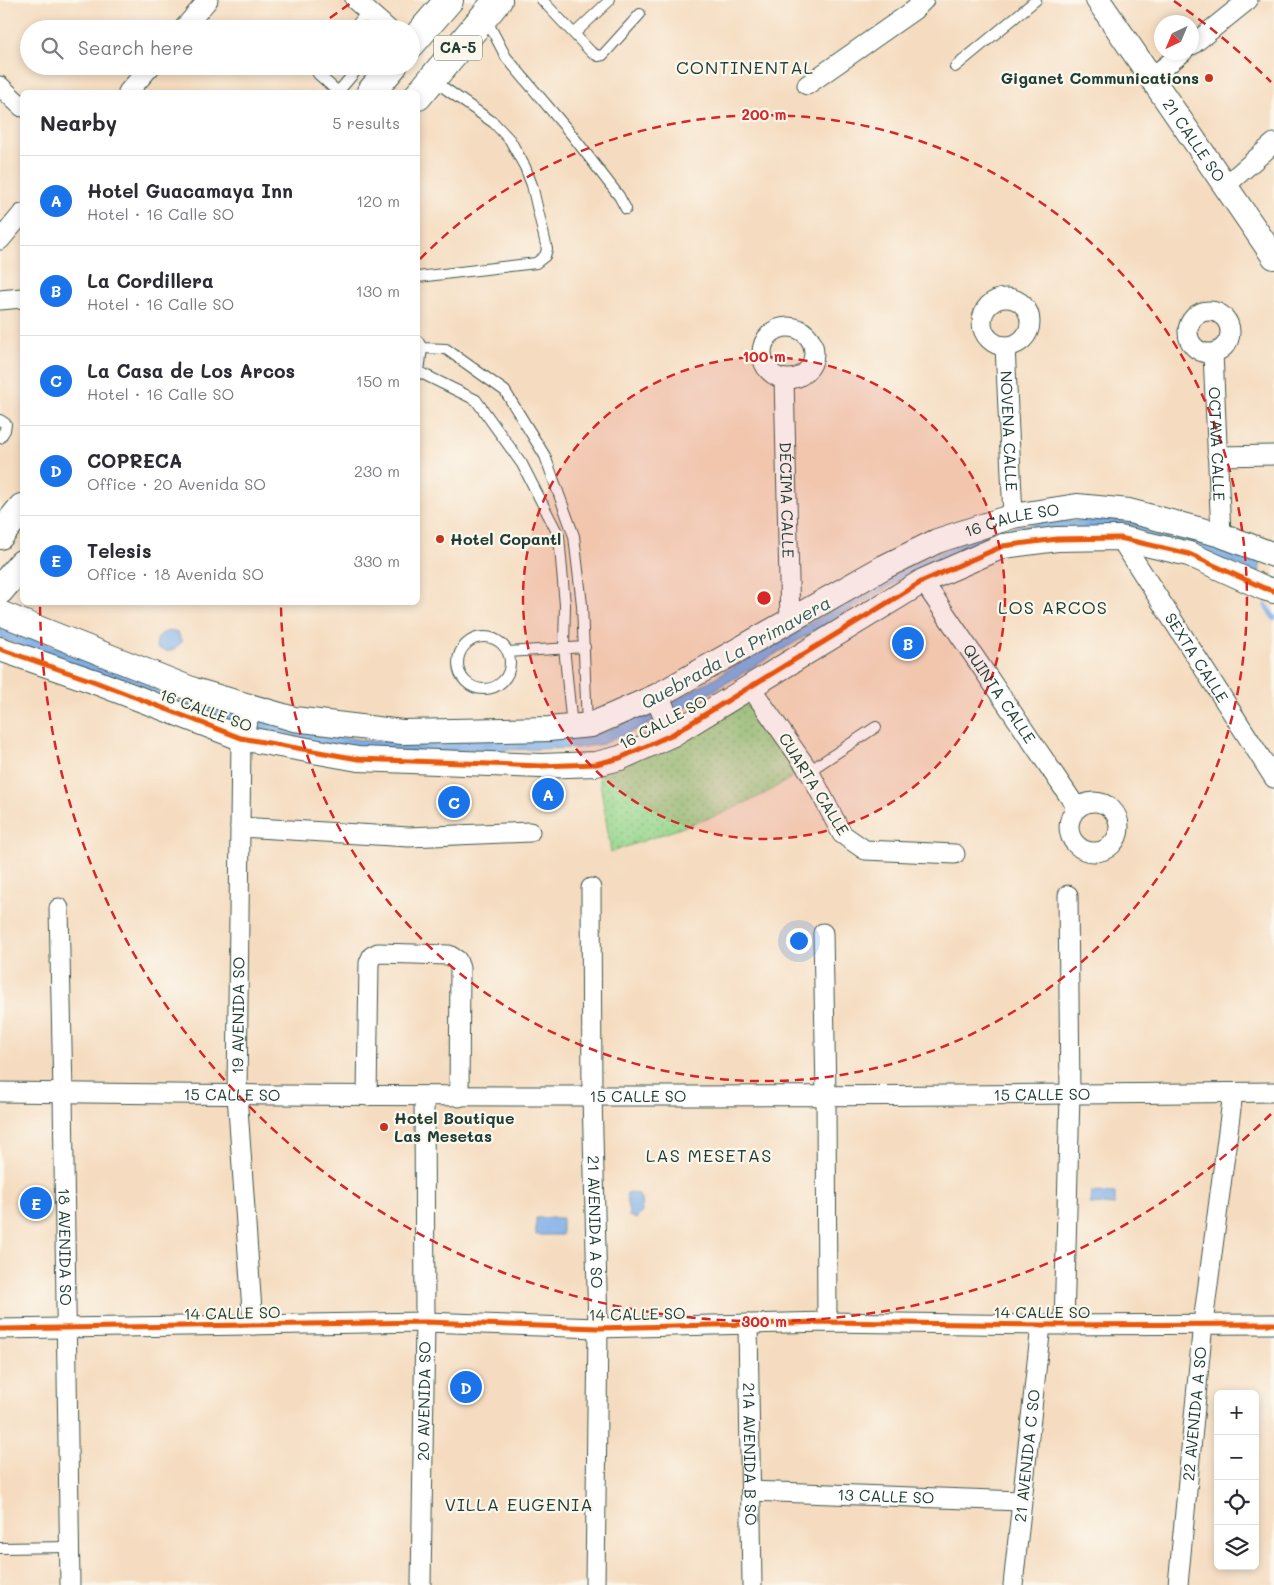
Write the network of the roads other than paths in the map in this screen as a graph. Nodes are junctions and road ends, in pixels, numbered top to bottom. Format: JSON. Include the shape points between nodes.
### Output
{"nodes":[{"id":1,"x":208,"y":0,"type":"edge"},
{"id":2,"x":542,"y":0,"type":"edge"},
{"id":3,"x":924,"y":0,"type":"edge"},
{"id":4,"x":1036,"y":0,"type":"edge"},
{"id":5,"x":1098,"y":0,"type":"edge"},
{"id":6,"x":1248,"y":0,"type":"edge"},
{"id":7,"x":446,"y":1,"type":"edge"},
{"id":8,"x":609,"y":1,"type":"edge"},
{"id":9,"x":362,"y":6,"type":"edge"},
{"id":10,"x":491,"y":8,"type":"edge"},
{"id":11,"x":640,"y":14,"type":"dead end"},
{"id":12,"x":191,"y":20,"type":"edge"},
{"id":13,"x":357,"y":20,"type":"edge"},
{"id":14,"x":378,"y":20,"type":"edge"},
{"id":15,"x":420,"y":33,"type":"edge"},
{"id":16,"x":574,"y":34,"type":"junction"},
{"id":17,"x":1199,"y":39,"type":"edge"},
{"id":18,"x":1173,"y":60,"type":"edge"},
{"id":19,"x":955,"y":67,"type":"dead end"},
{"id":20,"x":143,"y":75,"type":"edge"},
{"id":21,"x":319,"y":75,"type":"edge"},
{"id":22,"x":377,"y":75,"type":"edge"},
{"id":23,"x":1151,"y":78,"type":"junction"},
{"id":24,"x":807,"y":85,"type":"dead end"},
{"id":25,"x":0,"y":86,"type":"edge"},
{"id":26,"x":425,"y":88,"type":"edge"},
{"id":27,"x":130,"y":90,"type":"edge"},
{"id":28,"x":336,"y":90,"type":"edge"},
{"id":29,"x":343,"y":90,"type":"edge"},
{"id":30,"x":20,"y":105,"type":"edge"},
{"id":31,"x":1274,"y":144,"type":"edge"},
{"id":32,"x":1225,"y":186,"type":"junction"},
{"id":33,"x":626,"y":209,"type":"dead end"},
{"id":34,"x":20,"y":216,"type":"edge"},
{"id":35,"x":0,"y":240,"type":"edge"},
{"id":36,"x":1274,"y":257,"type":"edge"},
{"id":37,"x":420,"y":277,"type":"edge"},
{"id":38,"x":20,"y":298,"type":"edge"},
{"id":39,"x":0,"y":300,"type":"edge"},
{"id":40,"x":420,"y":344,"type":"edge"},
{"id":41,"x":1005,"y":346,"type":"dead end"},
{"id":42,"x":1213,"y":353,"type":"dead end"},
{"id":43,"x":420,"y":374,"type":"edge"},
{"id":44,"x":784,"y":380,"type":"dead end"},
{"id":45,"x":0,"y":420,"type":"edge"},
{"id":46,"x":0,"y":438,"type":"edge"},
{"id":47,"x":1274,"y":455,"type":"edge"},
{"id":48,"x":1217,"y":456,"type":"junction"},
{"id":49,"x":20,"y":510,"type":"edge"},
{"id":50,"x":1013,"y":516,"type":"junction"},
{"id":51,"x":0,"y":535,"type":"edge"},
{"id":52,"x":1221,"y":535,"type":"junction"},
{"id":53,"x":559,"y":536,"type":"junction"},
{"id":54,"x":574,"y":536,"type":"junction"},
{"id":55,"x":1120,"y":538,"type":"junction"},
{"id":56,"x":1274,"y":556,"type":"edge"},
{"id":57,"x":20,"y":566,"type":"edge"},
{"id":58,"x":923,"y":581,"type":"junction"},
{"id":59,"x":0,"y":590,"type":"edge"},
{"id":60,"x":1274,"y":590,"type":"edge"},
{"id":61,"x":0,"y":613,"type":"edge"},
{"id":62,"x":790,"y":621,"type":"junction"},
{"id":63,"x":584,"y":646,"type":"junction"},
{"id":64,"x":564,"y":647,"type":"junction"},
{"id":65,"x":0,"y":649,"type":"edge"},
{"id":66,"x":508,"y":652,"type":"junction"},
{"id":67,"x":751,"y":688,"type":"junction"},
{"id":68,"x":659,"y":699,"type":"junction"},
{"id":69,"x":253,"y":708,"type":"junction"},
{"id":70,"x":580,"y":727,"type":"junction"},
{"id":71,"x":876,"y":727,"type":"dead end"},
{"id":72,"x":672,"y":730,"type":"junction"},
{"id":73,"x":242,"y":736,"type":"junction"},
{"id":74,"x":809,"y":771,"type":"junction"},
{"id":75,"x":1274,"y":778,"type":"edge"},
{"id":76,"x":1077,"y":808,"type":"dead end"},
{"id":77,"x":240,"y":827,"type":"junction"},
{"id":78,"x":530,"y":832,"type":"dead end"},
{"id":79,"x":955,"y":854,"type":"dead end"},
{"id":80,"x":591,"y":888,"type":"dead end"},
{"id":81,"x":1068,"y":895,"type":"dead end"},
{"id":82,"x":59,"y":908,"type":"dead end"},
{"id":83,"x":823,"y":932,"type":"dead end"},
{"id":84,"x":0,"y":1092,"type":"edge"},
{"id":85,"x":1274,"y":1092,"type":"edge"},
{"id":86,"x":63,"y":1093,"type":"junction"},
{"id":87,"x":1232,"y":1093,"type":"junction"},
{"id":88,"x":237,"y":1094,"type":"junction"},
{"id":89,"x":1070,"y":1094,"type":"junction"},
{"id":90,"x":368,"y":1096,"type":"junction"},
{"id":91,"x":592,"y":1096,"type":"junction"},
{"id":92,"x":826,"y":1096,"type":"junction"},
{"id":93,"x":424,"y":1097,"type":"junction"},
{"id":94,"x":459,"y":1097,"type":"junction"},
{"id":95,"x":425,"y":1322,"type":"junction"},
{"id":96,"x":827,"y":1322,"type":"junction"},
{"id":97,"x":1203,"y":1323,"type":"junction"},
{"id":98,"x":748,"y":1324,"type":"junction"},
{"id":99,"x":1274,"y":1324,"type":"edge"},
{"id":100,"x":253,"y":1325,"type":"junction"},
{"id":101,"x":1040,"y":1325,"type":"junction"},
{"id":102,"x":1064,"y":1325,"type":"junction"},
{"id":103,"x":598,"y":1328,"type":"junction"},
{"id":104,"x":0,"y":1329,"type":"edge"},
{"id":105,"x":66,"y":1329,"type":"junction"},
{"id":106,"x":751,"y":1491,"type":"junction"},
{"id":107,"x":1021,"y":1501,"type":"junction"},
{"id":108,"x":70,"y":1547,"type":"junction"},
{"id":109,"x":0,"y":1548,"type":"edge"},
{"id":110,"x":70,"y":1585,"type":"edge"},
{"id":111,"x":421,"y":1585,"type":"edge"},
{"id":112,"x":595,"y":1585,"type":"edge"},
{"id":113,"x":752,"y":1585,"type":"edge"},
{"id":114,"x":1013,"y":1585,"type":"edge"},
{"id":115,"x":1178,"y":1585,"type":"edge"}],
"edges":[{"from":1,"to":12,"type":"street"},
{"from":2,"to":16,"type":"lane"},
{"from":3,"to":24,"type":"street"},
{"from":4,"to":19,"type":"lane"},
{"from":5,"to":23,"type":"street","name":"21 CALLE SO"},
{"from":6,"to":17,"type":"street"},
{"from":7,"to":15,"type":"highway","number":"CA-5"},
{"from":8,"to":16,"type":"lane"},
{"from":9,"to":13,"type":"lane"},
{"from":9,"to":14,"type":"street"},
{"from":10,"to":26,"type":"highway","number":"CA-5"},
{"from":10,"to":33,"type":"lane","via":[[506,57],[572,135]]},
{"from":11,"to":16,"type":"lane","via":[[603,55],[591,52]]},
{"from":18,"to":23,"type":"street"},
{"from":20,"to":27,"type":"street"},
{"from":21,"to":28,"type":"lane"},
{"from":22,"to":29,"type":"lane"},
{"from":23,"to":32,"type":"street","name":"21 CALLE SO"},
{"from":25,"to":30,"type":"street"},
{"from":26,"to":37,"type":"lane","via":[[494,123],[510,140],[532,186],[547,249],[545,256],[536,263]]},
{"from":31,"to":32,"type":"street"},
{"from":32,"to":36,"type":"street","name":"21 CALLE SO"},
{"from":34,"to":35,"type":"street"},
{"from":38,"to":39,"type":"street"},
{"from":40,"to":54,"type":"lane","via":[[446,350],[505,391],[545,456]]},
{"from":41,"to":50,"type":"street","name":"NOVENA CALLE"},
{"from":42,"to":48,"type":"street","name":"OCTAVA CALLE"},
{"from":43,"to":53,"type":"lane","via":[[476,400],[522,464]]},
{"from":44,"to":62,"type":"street","name":"DÉCIMA CALLE"},
{"from":45,"to":46,"type":"lane","via":[[6,424]]},
{"from":47,"to":48,"type":"street"},
{"from":48,"to":52,"type":"street","name":"OCTAVA CALLE"},
{"from":49,"to":51,"type":"highway"},
{"from":50,"to":52,"type":"street","name":"16 CALLE SO","via":[[1077,506],[1129,511]]},
{"from":50,"to":62,"type":"street","name":"16 CALLE SO","via":[[937,541]]},
{"from":52,"to":56,"type":"street","name":"16 CALLE SO"},
{"from":53,"to":54,"type":"lane"},
{"from":53,"to":64,"type":"lane","via":[[565,605]]},
{"from":54,"to":63,"type":"lane"},
{"from":55,"to":58,"type":"street","name":"16 CALLE SO","via":[[1003,546]]},
{"from":55,"to":60,"type":"street","name":"16 CALLE SO","via":[[1189,554]]},
{"from":55,"to":75,"type":"street","name":"SEXTA CALLE"},
{"from":57,"to":59,"type":"highway"},
{"from":58,"to":67,"type":"street","name":"16 CALLE SO"},
{"from":58,"to":76,"type":"street","name":"QUINTA CALLE"},
{"from":61,"to":69,"type":"street","name":"16 CALLE SO","via":[[194,690]]},
{"from":62,"to":68,"type":"street","name":"16 CALLE SO"},
{"from":63,"to":64,"type":"lane"},
{"from":63,"to":70,"type":"lane"},
{"from":64,"to":66,"type":"lane"},
{"from":64,"to":70,"type":"lane"},
{"from":65,"to":73,"type":"street","name":"16 CALLE SO"},
{"from":66,"to":66,"type":"lane","via":[[497,640],[473,638],[461,649],[457,665],[459,673],[470,686],[478,689],[494,687],[507,676],[510,668]]},
{"from":67,"to":72,"type":"street","name":"16 CALLE SO"},
{"from":67,"to":74,"type":"street","name":"CUARTA CALLE"},
{"from":68,"to":70,"type":"street","name":"16 CALLE SO"},
{"from":68,"to":72,"type":"street"},
{"from":69,"to":70,"type":"street","name":"16 CALLE SO","via":[[294,719],[402,732]]},
{"from":69,"to":73,"type":"street","name":"19 AVENIDA SO"},
{"from":71,"to":74,"type":"lane"},
{"from":72,"to":73,"type":"street","name":"16 CALLE SO","via":[[620,758],[596,764],[542,766],[358,759]]},
{"from":73,"to":77,"type":"street","name":"19 AVENIDA SO"},
{"from":74,"to":79,"type":"street","name":"CUARTA CALLE","via":[[842,834],[865,850]]},
{"from":77,"to":78,"type":"street","via":[[409,838]]},
{"from":77,"to":88,"type":"street","name":"19 AVENIDA SO"},
{"from":80,"to":91,"type":"street","name":"21 AVENIDA A SO"},
{"from":81,"to":89,"type":"street"},
{"from":82,"to":86,"type":"street","name":"18 AVENIDA SO"},
{"from":83,"to":92,"type":"street"},
{"from":84,"to":86,"type":"street","name":"15 CALLE SO"},
{"from":85,"to":87,"type":"street","name":"15 CALLE SO"},
{"from":86,"to":88,"type":"street","name":"15 CALLE SO"},
{"from":86,"to":105,"type":"street","name":"18 AVENIDA SO"},
{"from":87,"to":89,"type":"street","name":"15 CALLE SO"},
{"from":87,"to":97,"type":"street","name":"22 AVENIDA A SO"},
{"from":88,"to":90,"type":"street","name":"15 CALLE SO"},
{"from":88,"to":100,"type":"street","name":"19 AVENIDA SO"},
{"from":89,"to":92,"type":"street","name":"15 CALLE SO"},
{"from":89,"to":102,"type":"street"},
{"from":90,"to":93,"type":"street","name":"15 CALLE SO"},
{"from":90,"to":94,"type":"street","via":[[369,963],[378,953],[449,955],[457,960],[460,968]]},
{"from":91,"to":92,"type":"street","name":"15 CALLE SO"},
{"from":91,"to":94,"type":"street","name":"15 CALLE SO"},
{"from":91,"to":103,"type":"street","name":"21 AVENIDA A SO"},
{"from":92,"to":96,"type":"street"},
{"from":93,"to":94,"type":"street","name":"15 CALLE SO"},
{"from":93,"to":95,"type":"street","name":"20 AVENIDA SO"},
{"from":95,"to":100,"type":"street","name":"14 CALLE SO"},
{"from":95,"to":103,"type":"street","name":"14 CALLE SO"},
{"from":95,"to":111,"type":"street","name":"20 AVENIDA SO"},
{"from":96,"to":98,"type":"street","name":"14 CALLE SO"},
{"from":96,"to":101,"type":"street","name":"14 CALLE SO"},
{"from":97,"to":99,"type":"street","name":"14 CALLE SO"},
{"from":97,"to":102,"type":"street","name":"14 CALLE SO"},
{"from":97,"to":115,"type":"street","name":"22 AVENIDA A SO"},
{"from":98,"to":103,"type":"street","name":"14 CALLE SO"},
{"from":98,"to":106,"type":"street","name":"21A AVENIDA B SO"},
{"from":100,"to":105,"type":"street","name":"14 CALLE SO"},
{"from":101,"to":102,"type":"street","name":"14 CALLE SO"},
{"from":101,"to":107,"type":"street","name":"21 AVENIDA C SO"},
{"from":103,"to":112,"type":"street","name":"21 AVENIDA A SO"},
{"from":104,"to":105,"type":"street","name":"14 CALLE SO"},
{"from":105,"to":108,"type":"street","name":"18 AVENIDA SO"},
{"from":106,"to":107,"type":"street","name":"13 CALLE SO"},
{"from":106,"to":113,"type":"street","name":"21A AVENIDA B SO"},
{"from":107,"to":114,"type":"street","name":"21 AVENIDA C SO"},
{"from":108,"to":109,"type":"lane"},
{"from":108,"to":110,"type":"street","name":"18 AVENIDA SO"}]}
